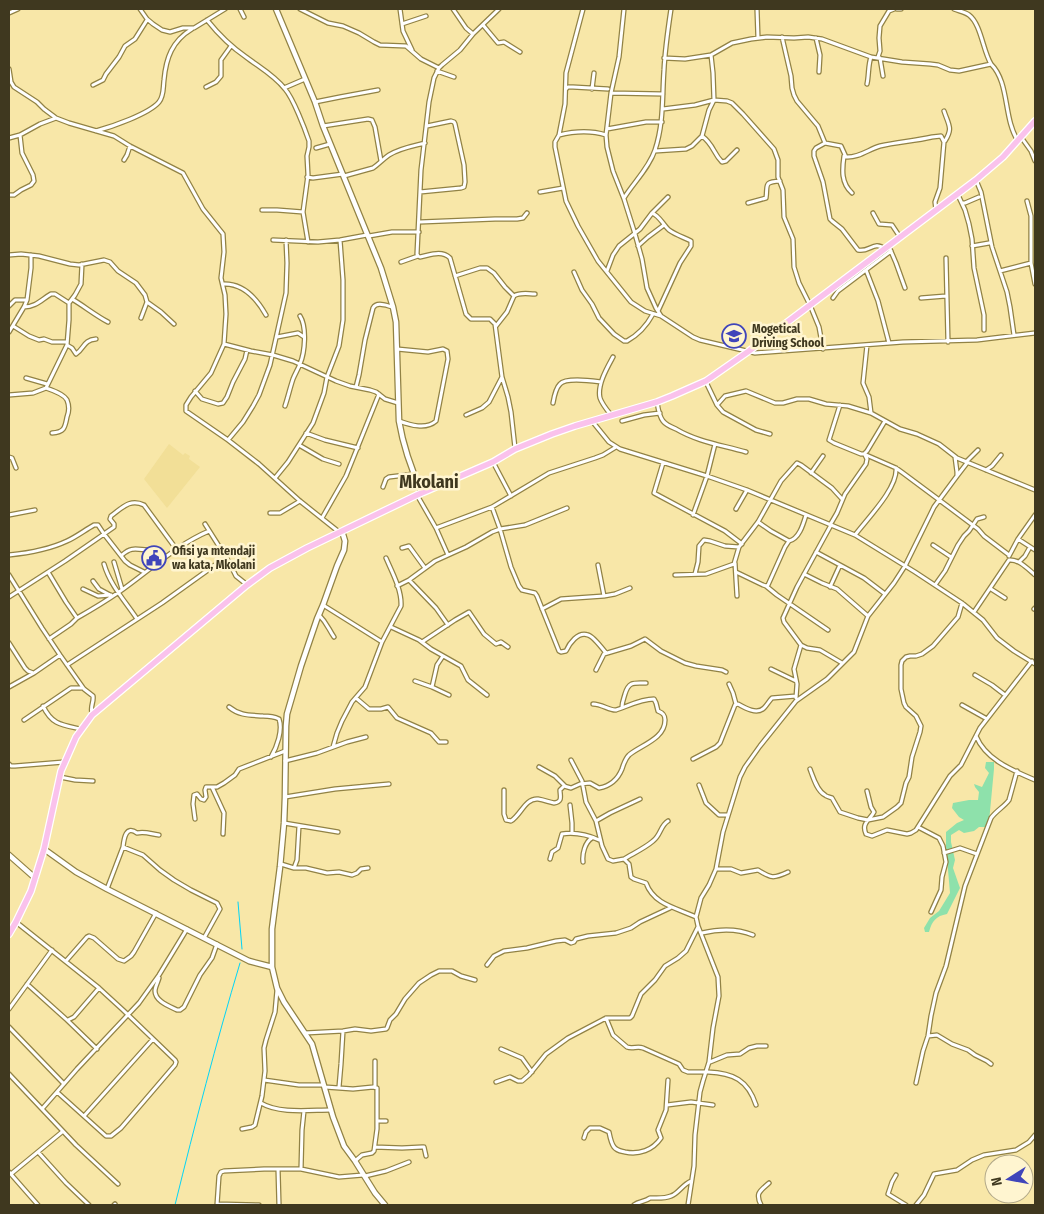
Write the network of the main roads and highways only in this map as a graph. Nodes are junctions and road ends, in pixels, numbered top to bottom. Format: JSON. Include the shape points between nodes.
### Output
{"nodes":[{"id":1,"x":1035,"y":121,"type":"edge"},
{"id":2,"x":9,"y":934,"type":"edge"}],
"edges":[{"from":1,"to":2,"type":"highway","via":[[976,180],[888,249],[706,381],[657,402],[552,434],[515,449],[289,557],[247,585],[92,715],[74,740],[64,762],[31,891]]}]}
